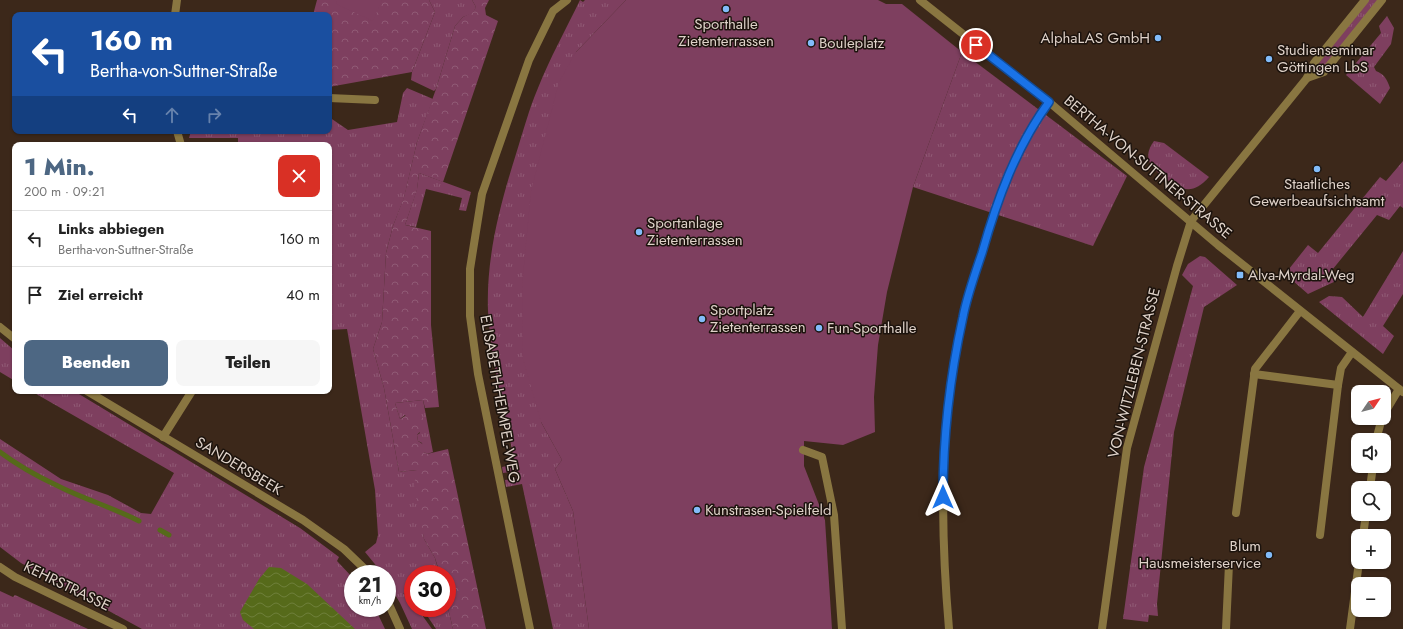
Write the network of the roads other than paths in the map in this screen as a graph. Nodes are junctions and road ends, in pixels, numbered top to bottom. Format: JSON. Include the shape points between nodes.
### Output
{"nodes":[{"id":1,"x":177,"y":0,"type":"edge"},
{"id":2,"x":567,"y":0,"type":"edge"},
{"id":3,"x":920,"y":0,"type":"edge"},
{"id":4,"x":1365,"y":0,"type":"edge"},
{"id":5,"x":1382,"y":0,"type":"edge"},
{"id":6,"x":175,"y":12,"type":"edge"},
{"id":7,"x":1307,"y":78,"type":"junction"},
{"id":8,"x":332,"y":98,"type":"edge"},
{"id":9,"x":375,"y":100,"type":"dead end"},
{"id":10,"x":1049,"y":102,"type":"junction"},
{"id":11,"x":1191,"y":221,"type":"junction"},
{"id":12,"x":1300,"y":311,"type":"junction"},
{"id":13,"x":0,"y":327,"type":"edge"},
{"id":14,"x":12,"y":337,"type":"edge"},
{"id":15,"x":1352,"y":352,"type":"junction"},
{"id":16,"x":1254,"y":374,"type":"junction"},
{"id":17,"x":1338,"y":385,"type":"junction"},
{"id":18,"x":1401,"y":391,"type":"edge"},
{"id":19,"x":92,"y":394,"type":"edge"},
{"id":20,"x":190,"y":394,"type":"edge"},
{"id":21,"x":1391,"y":405,"type":"edge"},
{"id":22,"x":163,"y":437,"type":"junction"},
{"id":23,"x":803,"y":450,"type":"dead end"},
{"id":24,"x":1236,"y":513,"type":"dead end"},
{"id":25,"x":1320,"y":535,"type":"dead end"},
{"id":26,"x":1229,"y":564,"type":"dead end"},
{"id":27,"x":362,"y":565,"type":"edge"},
{"id":28,"x":0,"y":567,"type":"edge"},
{"id":29,"x":1358,"y":569,"type":"edge"},
{"id":30,"x":395,"y":617,"type":"edge"},
{"id":31,"x":123,"y":629,"type":"edge"},
{"id":32,"x":400,"y":629,"type":"edge"},
{"id":33,"x":530,"y":629,"type":"edge"},
{"id":34,"x":842,"y":629,"type":"edge"},
{"id":35,"x":949,"y":629,"type":"edge"},
{"id":36,"x":1102,"y":629,"type":"edge"},
{"id":37,"x":1226,"y":629,"type":"edge"},
{"id":38,"x":1350,"y":629,"type":"edge"}],
"edges":[{"from":1,"to":6,"type":"street"},
{"from":2,"to":33,"type":"street","name":"ELISABETH-HEIMPEL-WEG","via":[[553,11],[529,60],[482,194],[470,270],[470,316],[478,374]]},
{"from":3,"to":10,"type":"street","name":"BERTHA-VON-SUTTNER-STRASSE"},
{"from":4,"to":7,"type":"street","via":[[1314,63]]},
{"from":5,"to":7,"type":"street","via":[[1324,72]]},
{"from":7,"to":11,"type":"street"},
{"from":8,"to":9,"type":"street"},
{"from":10,"to":11,"type":"street","name":"BERTHA-VON-SUTTNER-STRASSE"},
{"from":10,"to":35,"type":"street","via":[[1032,125],[1009,173],[991,221],[963,316],[950,390],[943,457],[943,524]]},
{"from":11,"to":12,"type":"street","name":"BERTHA-VON-SUTTNER-STRASSE"},
{"from":11,"to":36,"type":"street","name":"VON-WITZLEBEN-STRASSE","via":[[1127,448]]},
{"from":12,"to":15,"type":"street","name":"BERTHA-VON-SUTTNER-STRASSE"},
{"from":12,"to":16,"type":"street","via":[[1255,369]]},
{"from":13,"to":14,"type":"street"},
{"from":15,"to":17,"type":"street","via":[[1341,368]]},
{"from":15,"to":18,"type":"street","name":"BERTHA-VON-SUTTNER-STRASSE"},
{"from":16,"to":17,"type":"street"},
{"from":16,"to":24,"type":"street"},
{"from":17,"to":25,"type":"street"},
{"from":18,"to":21,"type":"street"},
{"from":19,"to":22,"type":"street","name":"SANDERSBEEK"},
{"from":20,"to":22,"type":"street"},
{"from":22,"to":27,"type":"street","name":"SANDERSBEEK","via":[[331,538]]},
{"from":23,"to":34,"type":"street","via":[[822,457],[834,515]]},
{"from":26,"to":37,"type":"street"},
{"from":28,"to":31,"type":"street","name":"KEHRSTRASSE","via":[[15,577]]},
{"from":29,"to":38,"type":"street"},
{"from":30,"to":32,"type":"street"}]}
